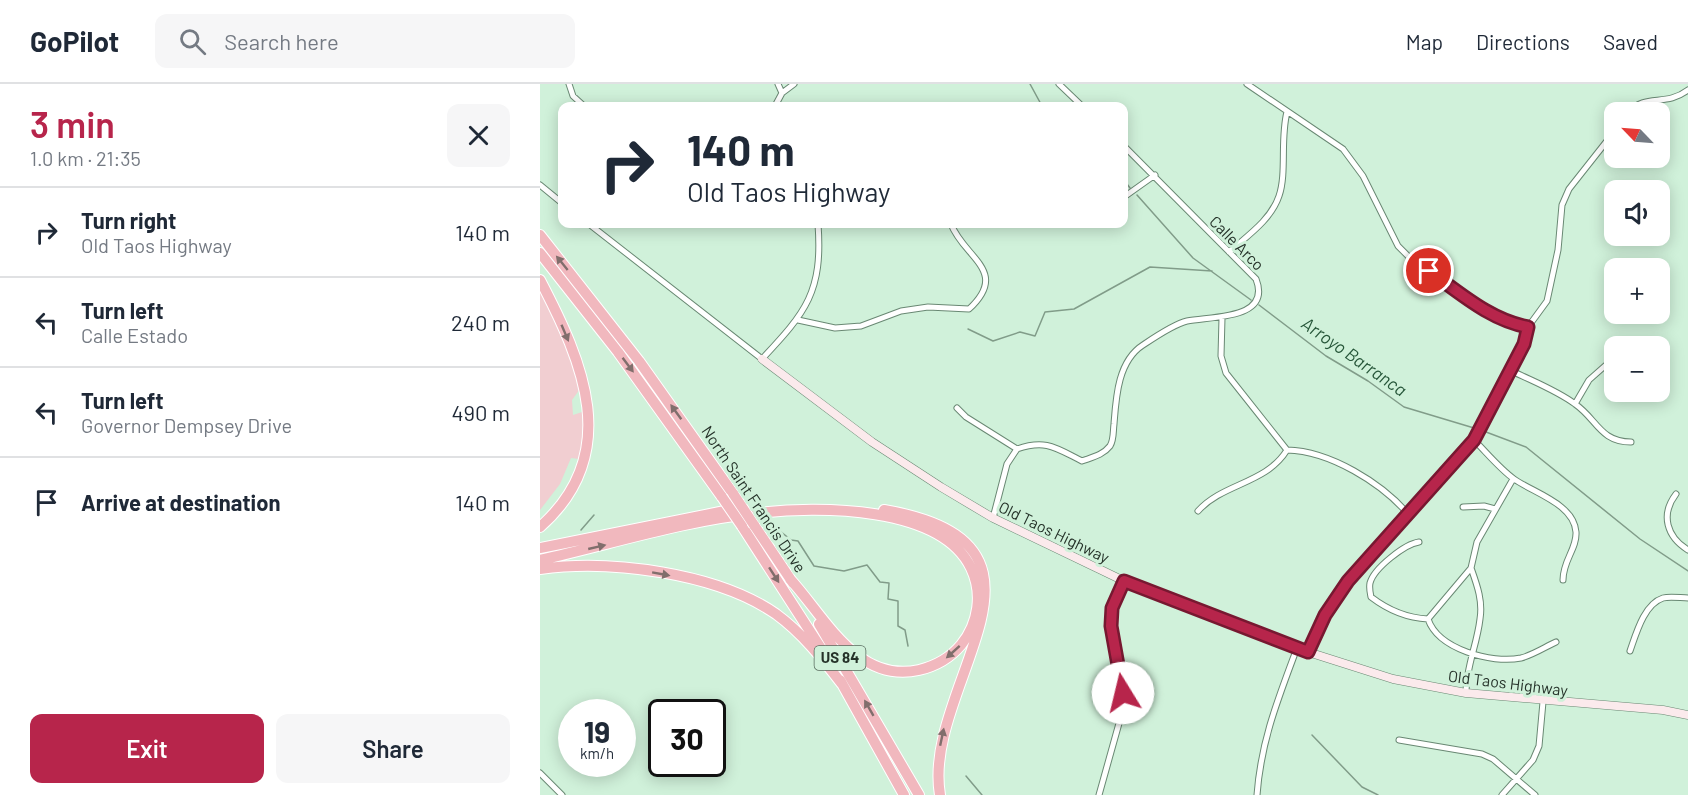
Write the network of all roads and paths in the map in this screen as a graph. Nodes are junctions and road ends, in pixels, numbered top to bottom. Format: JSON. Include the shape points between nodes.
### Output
{"nodes":[{"id":1,"x":569,"y":84,"type":"edge"},
{"id":2,"x":777,"y":84,"type":"edge"},
{"id":3,"x":794,"y":84,"type":"edge"},
{"id":4,"x":1059,"y":84,"type":"edge"},
{"id":5,"x":1247,"y":84,"type":"edge"},
{"id":6,"x":1688,"y":90,"type":"edge"},
{"id":7,"x":782,"y":93,"type":"junction"},
{"id":8,"x":580,"y":102,"type":"edge"},
{"id":9,"x":777,"y":102,"type":"edge"},
{"id":10,"x":1078,"y":102,"type":"edge"},
{"id":11,"x":1645,"y":102,"type":"edge"},
{"id":12,"x":1287,"y":112,"type":"junction"},
{"id":13,"x":1604,"y":145,"type":"edge"},
{"id":14,"x":1128,"y":150,"type":"edge"},
{"id":15,"x":1155,"y":175,"type":"junction"},
{"id":16,"x":540,"y":185,"type":"edge"},
{"id":17,"x":1128,"y":194,"type":"edge"},
{"id":18,"x":558,"y":200,"type":"edge"},
{"id":19,"x":594,"y":228,"type":"edge"},
{"id":20,"x":818,"y":228,"type":"edge"},
{"id":21,"x":953,"y":228,"type":"edge"},
{"id":22,"x":540,"y":235,"type":"edge"},
{"id":23,"x":1229,"y":252,"type":"junction"},
{"id":24,"x":540,"y":253,"type":"edge"},
{"id":25,"x":540,"y":280,"type":"edge"},
{"id":26,"x":1222,"y":318,"type":"junction"},
{"id":27,"x":798,"y":320,"type":"junction"},
{"id":28,"x":1528,"y":327,"type":"junction"},
{"id":29,"x":762,"y":359,"type":"junction"},
{"id":30,"x":1604,"y":367,"type":"edge"},
{"id":31,"x":1512,"y":371,"type":"junction"},
{"id":32,"x":1575,"y":404,"type":"junction"},
{"id":33,"x":957,"y":408,"type":"dead end"},
{"id":34,"x":1474,"y":440,"type":"junction"},
{"id":35,"x":1631,"y":442,"type":"dead end"},
{"id":36,"x":1017,"y":448,"type":"junction"},
{"id":37,"x":1287,"y":450,"type":"junction"},
{"id":38,"x":1513,"y":479,"type":"junction"},
{"id":39,"x":1676,"y":494,"type":"dead end"},
{"id":40,"x":1463,"y":507,"type":"dead end"},
{"id":41,"x":1495,"y":509,"type":"junction"},
{"id":42,"x":1198,"y":511,"type":"dead end"},
{"id":43,"x":1409,"y":515,"type":"junction"},
{"id":44,"x":993,"y":518,"type":"junction"},
{"id":45,"x":540,"y":527,"type":"edge"},
{"id":46,"x":1419,"y":542,"type":"dead end"},
{"id":47,"x":540,"y":548,"type":"edge"},
{"id":48,"x":1688,"y":550,"type":"edge"},
{"id":49,"x":540,"y":560,"type":"edge"},
{"id":50,"x":1472,"y":568,"type":"junction"},
{"id":51,"x":540,"y":569,"type":"edge"},
{"id":52,"x":790,"y":579,"type":"junction"},
{"id":53,"x":1563,"y":580,"type":"dead end"},
{"id":54,"x":1124,"y":581,"type":"junction"},
{"id":55,"x":1688,"y":598,"type":"edge"},
{"id":56,"x":1428,"y":619,"type":"junction"},
{"id":57,"x":1556,"y":642,"type":"dead end"},
{"id":58,"x":1297,"y":648,"type":"junction"},
{"id":59,"x":1630,"y":651,"type":"dead end"},
{"id":60,"x":1308,"y":652,"type":"junction"},
{"id":61,"x":1472,"y":653,"type":"junction"},
{"id":62,"x":842,"y":684,"type":"junction"},
{"id":63,"x":1466,"y":693,"type":"junction"},
{"id":64,"x":1543,"y":702,"type":"junction"},
{"id":65,"x":1688,"y":715,"type":"edge"},
{"id":66,"x":1399,"y":740,"type":"dead end"},
{"id":67,"x":540,"y":773,"type":"edge"},
{"id":68,"x":1516,"y":778,"type":"junction"},
{"id":69,"x":562,"y":795,"type":"edge"},
{"id":70,"x":904,"y":795,"type":"edge"},
{"id":71,"x":919,"y":795,"type":"edge"},
{"id":72,"x":940,"y":795,"type":"edge"},
{"id":73,"x":1099,"y":795,"type":"edge"},
{"id":74,"x":1257,"y":795,"type":"edge"},
{"id":75,"x":1503,"y":795,"type":"edge"},
{"id":76,"x":1535,"y":795,"type":"edge"}],
"edges":[{"from":1,"to":8,"type":"street"},
{"from":2,"to":7,"type":"street"},
{"from":3,"to":7,"type":"street"},
{"from":4,"to":10,"type":"street"},
{"from":5,"to":12,"type":"street"},
{"from":6,"to":11,"type":"street","via":[[1670,100]]},
{"from":7,"to":9,"type":"street"},
{"from":12,"to":23,"type":"street","via":[[1280,195],[1259,226]]},
{"from":12,"to":28,"type":"street","via":[[1343,150],[1363,177],[1398,246],[1410,258],[1485,311],[1510,324]]},
{"from":13,"to":28,"type":"street","via":[[1569,189],[1562,205],[1547,301]]},
{"from":14,"to":15,"type":"street","name":"Calle Arco"},
{"from":15,"to":17,"type":"street"},
{"from":15,"to":23,"type":"street","name":"Calle Arco"},
{"from":16,"to":18,"type":"street"},
{"from":19,"to":29,"type":"street","name":"Old Taos Highway"},
{"from":20,"to":27,"type":"street","via":[[817,274],[811,298]]},
{"from":21,"to":27,"type":"street","via":[[986,276],[979,300],[969,309],[928,307],[901,311],[861,326],[835,328]]},
{"from":52,"to":22,"type":"highway","name":"North Saint Francis Drive","number":"US 84","one_way":true,"bridge":true,"via":[[639,361]]},
{"from":23,"to":26,"type":"street","name":"Calle Arco","via":[[1256,279],[1259,293],[1245,311]]},
{"from":24,"to":62,"type":"highway","name":"North Saint Francis Drive","number":"US 84","one_way":true,"bridge":true,"via":[[624,360],[722,497]]},
{"from":25,"to":45,"type":"highway","one_way":true,"via":[[572,349],[590,412],[588,444],[579,473],[561,504]]},
{"from":26,"to":36,"type":"street","name":"Calle Arco","via":[[1186,321],[1140,346],[1116,387],[1112,443],[1103,453],[1082,461],[1047,443]]},
{"from":26,"to":37,"type":"street","via":[[1221,356],[1226,373]]},
{"from":27,"to":29,"type":"street"},
{"from":28,"to":31,"type":"street"},
{"from":29,"to":44,"type":"street","name":"Old Taos Highway","via":[[872,442]]},
{"from":30,"to":32,"type":"street","via":[[1589,380]]},
{"from":31,"to":32,"type":"street"},
{"from":31,"to":34,"type":"street"},
{"from":32,"to":35,"type":"street","via":[[1606,437]]},
{"from":33,"to":36,"type":"street"},
{"from":34,"to":38,"type":"street"},
{"from":34,"to":43,"type":"street"},
{"from":36,"to":44,"type":"street","via":[[1007,464]]},
{"from":37,"to":42,"type":"street","via":[[1264,474],[1220,493]]},
{"from":37,"to":43,"type":"street","via":[[1302,450],[1347,468],[1397,501]]},
{"from":38,"to":41,"type":"street"},
{"from":38,"to":53,"type":"street","via":[[1557,504],[1576,529],[1576,541],[1563,567]]},
{"from":39,"to":48,"type":"street","via":[[1669,504],[1667,527],[1676,542]]},
{"from":40,"to":41,"type":"street"},
{"from":41,"to":50,"type":"street","via":[[1478,542]]},
{"from":43,"to":60,"type":"street","via":[[1348,581],[1325,615]]},
{"from":44,"to":54,"type":"street","name":"Old Taos Highway"},
{"from":46,"to":56,"type":"street","via":[[1400,550],[1372,576],[1369,586],[1371,597],[1381,604],[1401,614]]},
{"from":72,"to":47,"type":"highway","one_way":true,"via":[[941,738],[981,627],[986,601],[974,556],[960,538],[945,528],[885,510],[774,504],[720,511]]},
{"from":49,"to":52,"type":"highway","one_way":true,"via":[[724,518],[830,511],[920,525],[952,543],[964,556],[974,577],[978,599],[974,622],[958,648],[941,662],[912,671],[883,669],[864,661],[842,643]]},
{"from":50,"to":56,"type":"street"},
{"from":50,"to":61,"type":"street","via":[[1480,594],[1481,618]]},
{"from":51,"to":62,"type":"highway","one_way":true,"via":[[577,566],[634,570],[711,584],[744,596],[776,614],[804,638]]},
{"from":71,"to":52,"type":"highway","name":"North Saint Francis Drive","number":"US 84","one_way":true},
{"from":54,"to":58,"type":"street","name":"Old Taos Highway"},
{"from":54,"to":73,"type":"street","via":[[1112,608],[1111,626],[1123,709]]},
{"from":55,"to":59,"type":"street","via":[[1663,598],[1650,609],[1639,625]]},
{"from":56,"to":61,"type":"street","via":[[1441,640]]},
{"from":57,"to":61,"type":"street","via":[[1520,658]]},
{"from":58,"to":60,"type":"street","name":"Old Taos Highway"},
{"from":58,"to":74,"type":"street","via":[[1267,728]]},
{"from":60,"to":63,"type":"street","name":"Old Taos Highway","via":[[1394,680]]},
{"from":61,"to":63,"type":"street"},
{"from":62,"to":70,"type":"highway","name":"North Saint Francis Drive","number":"US 84"},
{"from":63,"to":64,"type":"street","name":"Old Taos Highway"},
{"from":64,"to":65,"type":"street","name":"Old Taos Highway"},
{"from":64,"to":68,"type":"street","via":[[1539,746],[1533,760]]},
{"from":66,"to":68,"type":"street","via":[[1482,754]]},
{"from":67,"to":69,"type":"street"},
{"from":68,"to":75,"type":"street"},
{"from":68,"to":76,"type":"street"}]}
